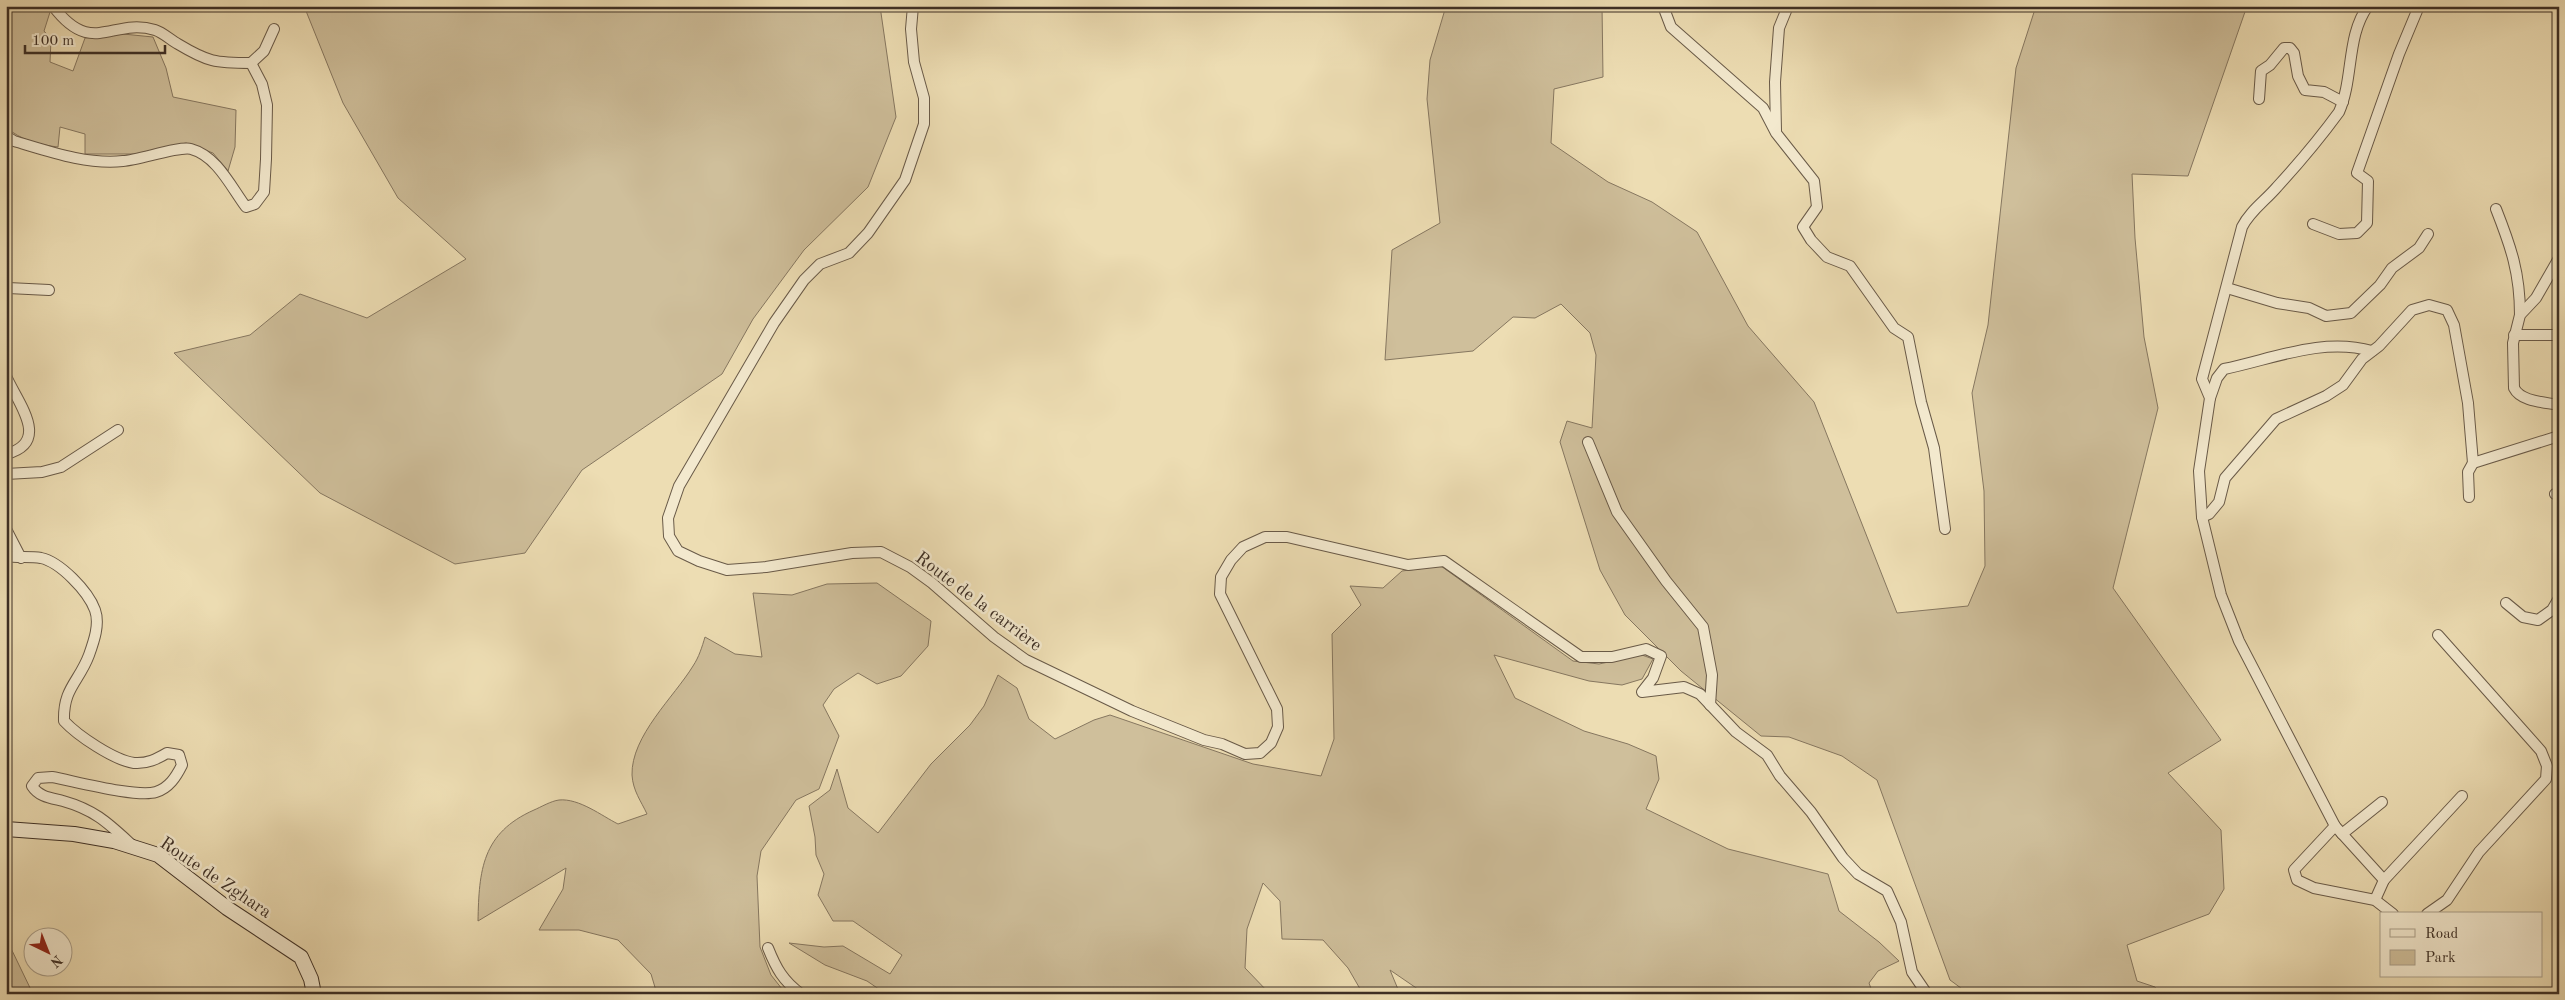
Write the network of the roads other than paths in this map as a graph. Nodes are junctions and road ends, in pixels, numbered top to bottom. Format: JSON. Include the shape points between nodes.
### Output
{"nodes":[{"id":1,"x":53,"y":6,"type":"edge"},
{"id":2,"x":913,"y":6,"type":"edge"},
{"id":3,"x":1663,"y":6,"type":"edge"},
{"id":4,"x":1788,"y":6,"type":"edge"},
{"id":5,"x":2368,"y":6,"type":"edge"},
{"id":6,"x":2419,"y":6,"type":"edge"},
{"id":7,"x":274,"y":29,"type":"dead end"},
{"id":8,"x":251,"y":63,"type":"junction"},
{"id":9,"x":2258,"y":99,"type":"dead end"},
{"id":10,"x":2343,"y":102,"type":"junction"},
{"id":11,"x":1776,"y":133,"type":"junction"},
{"id":12,"x":6,"y":136,"type":"edge"},
{"id":13,"x":2496,"y":209,"type":"dead end"},
{"id":14,"x":2313,"y":224,"type":"dead end"},
{"id":15,"x":2428,"y":234,"type":"dead end"},
{"id":16,"x":2559,"y":258,"type":"edge"},
{"id":17,"x":2227,"y":288,"type":"junction"},
{"id":18,"x":48,"y":290,"type":"dead end"},
{"id":19,"x":7,"y":291,"type":"edge"},
{"id":20,"x":2520,"y":314,"type":"junction"},
{"id":21,"x":2514,"y":334,"type":"junction"},
{"id":22,"x":2559,"y":335,"type":"edge"},
{"id":23,"x":2372,"y":351,"type":"junction"},
{"id":24,"x":6,"y":376,"type":"edge"},
{"id":25,"x":2210,"y":398,"type":"junction"},
{"id":26,"x":2559,"y":405,"type":"edge"},
{"id":27,"x":118,"y":430,"type":"dead end"},
{"id":28,"x":2559,"y":436,"type":"edge"},
{"id":29,"x":1588,"y":442,"type":"dead end"},
{"id":30,"x":6,"y":454,"type":"edge"},
{"id":31,"x":2473,"y":463,"type":"junction"},
{"id":32,"x":6,"y":474,"type":"edge"},
{"id":33,"x":2469,"y":497,"type":"dead end"},
{"id":34,"x":2202,"y":517,"type":"junction"},
{"id":35,"x":1945,"y":529,"type":"dead end"},
{"id":36,"x":6,"y":530,"type":"edge"},
{"id":37,"x":6,"y":556,"type":"edge"},
{"id":38,"x":21,"y":558,"type":"junction"},
{"id":39,"x":2559,"y":598,"type":"edge"},
{"id":40,"x":2506,"y":602,"type":"dead end"},
{"id":41,"x":2438,"y":635,"type":"dead end"},
{"id":42,"x":1710,"y":705,"type":"junction"},
{"id":43,"x":2462,"y":796,"type":"dead end"},
{"id":44,"x":2382,"y":802,"type":"dead end"},
{"id":45,"x":6,"y":829,"type":"edge"},
{"id":46,"x":2338,"y":830,"type":"junction"},
{"id":47,"x":135,"y":848,"type":"junction"},
{"id":48,"x":2384,"y":880,"type":"junction"},
{"id":49,"x":2375,"y":900,"type":"junction"},
{"id":50,"x":2390,"y":912,"type":"edge"},
{"id":51,"x":2430,"y":912,"type":"edge"},
{"id":52,"x":768,"y":948,"type":"dead end"},
{"id":53,"x":314,"y":994,"type":"edge"},
{"id":54,"x":801,"y":994,"type":"edge"},
{"id":55,"x":1927,"y":994,"type":"edge"}],
"edges":[{"from":1,"to":8,"type":"street","via":[[64,21],[90,34],[137,28],[155,30],[217,63]]},
{"from":2,"to":42,"type":"street","name":"Route de la carrière","via":[[914,62],[924,98],[924,124],[905,180],[868,234],[849,253],[820,264],[804,280],[774,323],[679,486],[668,518],[669,536],[678,551],[727,570],[881,552],[932,583],[1026,660],[1132,711],[1244,754],[1260,753],[1271,743],[1278,727],[1276,709],[1220,594],[1221,577],[1243,547],[1265,537],[1287,537],[1408,566],[1444,561],[1581,657],[1612,657],[1646,649],[1661,656],[1653,678],[1642,692],[1684,687],[1700,694]]},
{"from":3,"to":11,"type":"street","via":[[1671,27],[1763,108]]},
{"from":4,"to":11,"type":"street","via":[[1779,28]]},
{"from":5,"to":10,"type":"street","via":[[2355,35]]},
{"from":6,"to":14,"type":"street","via":[[2357,173],[2368,182],[2367,224],[2357,233],[2339,234]]},
{"from":7,"to":8,"type":"street","via":[[264,51]]},
{"from":8,"to":12,"type":"street","via":[[262,84],[267,105],[264,192],[255,204],[246,206],[222,172],[190,149],[122,162],[78,158]]},
{"from":9,"to":10,"type":"street","via":[[2261,71],[2284,48],[2290,48],[2306,90],[2324,92]]},
{"from":10,"to":17,"type":"street","via":[[2309,151],[2249,214],[2242,228]]},
{"from":11,"to":35,"type":"street","via":[[1814,181],[1817,207],[1803,227],[1811,240],[1827,257],[1850,266],[1894,328],[1908,337],[1934,448]]},
{"from":13,"to":20,"type":"street","via":[[2512,250],[2520,284]]},
{"from":15,"to":17,"type":"street","via":[[2419,248],[2392,268],[2380,285],[2351,313],[2326,316],[2309,308],[2276,304]]},
{"from":16,"to":20,"type":"street","via":[[2536,298]]},
{"from":17,"to":25,"type":"street","via":[[2202,379]]},
{"from":18,"to":19,"type":"street"},
{"from":20,"to":21,"type":"street"},
{"from":21,"to":22,"type":"street"},
{"from":21,"to":26,"type":"street","via":[[2515,390],[2523,397]]},
{"from":23,"to":25,"type":"street","via":[[2355,346],[2330,345],[2224,369]]},
{"from":23,"to":31,"type":"street","via":[[2412,310],[2429,305],[2447,310],[2454,325],[2468,403]]},
{"from":23,"to":34,"type":"street","via":[[2342,385],[2276,419],[2224,478],[2219,502]]},
{"from":24,"to":30,"type":"street","via":[[28,418],[30,432],[27,444],[17,452]]},
{"from":25,"to":34,"type":"street","via":[[2199,471]]},
{"from":27,"to":32,"type":"street","via":[[61,467],[42,472]]},
{"from":28,"to":31,"type":"street"},
{"from":29,"to":42,"type":"street","via":[[1617,512],[1702,626],[1712,675]]},
{"from":31,"to":33,"type":"street","via":[[2468,472]]},
{"from":34,"to":46,"type":"street","via":[[2221,595],[2238,641]]},
{"from":36,"to":38,"type":"street"},
{"from":37,"to":38,"type":"street"},
{"from":38,"to":47,"type":"street","via":[[40,558],[56,565],[68,574],[95,610],[97,628],[89,655],[67,692],[64,721],[89,742],[134,763],[153,761],[167,753],[179,755],[182,765],[177,775],[155,793],[52,777],[38,778],[32,786],[46,797],[88,808]]},
{"from":39,"to":40,"type":"street","via":[[2548,616],[2538,620],[2523,617]]},
{"from":41,"to":51,"type":"street","via":[[2541,751],[2547,766],[2546,779],[2479,852],[2447,900]]},
{"from":42,"to":55,"type":"street","via":[[1736,732],[1768,755],[1785,782],[1858,874],[1887,891],[1901,922],[1912,972]]},
{"from":43,"to":48,"type":"street"},
{"from":44,"to":46,"type":"street"},
{"from":45,"to":47,"type":"street","name":"Route de Zghara","via":[[74,834]]},
{"from":46,"to":48,"type":"street"},
{"from":46,"to":49,"type":"street","via":[[2294,870],[2294,875],[2297,880],[2314,888]]},
{"from":47,"to":53,"type":"street","name":"Route de Zghara","via":[[158,855],[227,908],[301,957]]},
{"from":48,"to":49,"type":"street"},
{"from":49,"to":50,"type":"street"},
{"from":52,"to":54,"type":"street","via":[[780,973]]}]}
